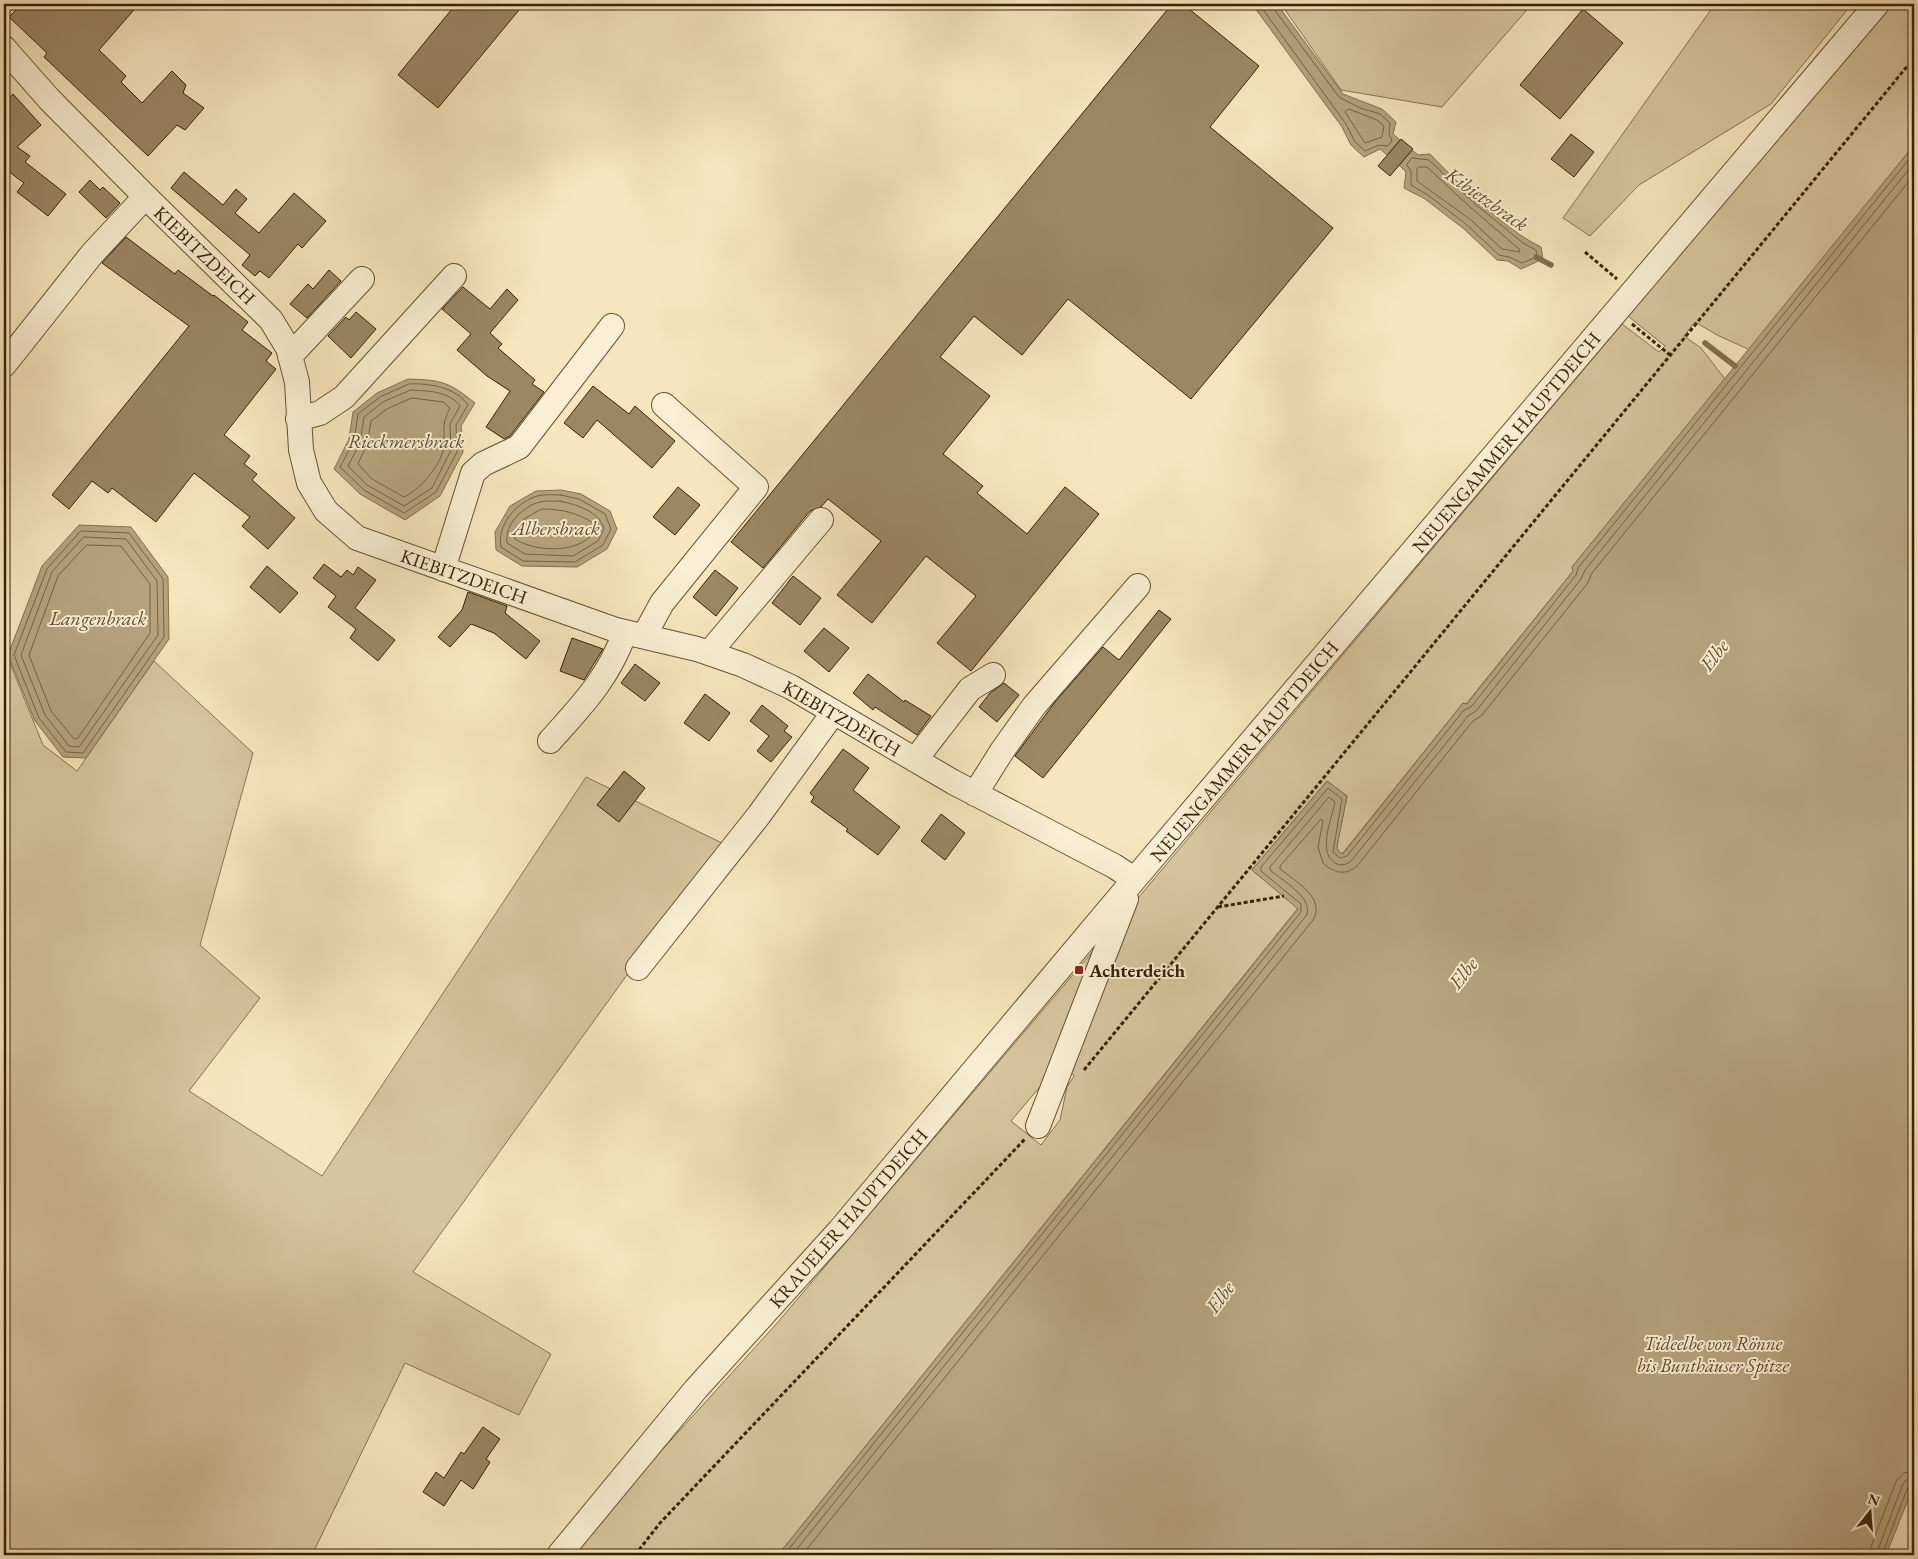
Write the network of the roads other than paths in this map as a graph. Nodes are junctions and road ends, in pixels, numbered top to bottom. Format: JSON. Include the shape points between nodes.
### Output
{"nodes":[{"id":1,"x":1877,"y":4,"type":"edge"},
{"id":2,"x":4,"y":48,"type":"edge"},
{"id":3,"x":145,"y":196,"type":"junction"},
{"id":4,"x":454,"y":276,"type":"dead end"},
{"id":5,"x":362,"y":280,"type":"dead end"},
{"id":6,"x":612,"y":326,"type":"dead end"},
{"id":7,"x":290,"y":356,"type":"junction"},
{"id":8,"x":4,"y":366,"type":"edge"},
{"id":9,"x":664,"y":405,"type":"dead end"},
{"id":10,"x":298,"y":419,"type":"junction"},
{"id":11,"x":821,"y":520,"type":"dead end"},
{"id":12,"x":443,"y":569,"type":"junction"},
{"id":13,"x":1138,"y":586,"type":"dead end"},
{"id":14,"x":635,"y":634,"type":"junction"},
{"id":15,"x":709,"y":653,"type":"junction"},
{"id":16,"x":993,"y":675,"type":"dead end"},
{"id":17,"x":834,"y":712,"type":"junction"},
{"id":18,"x":550,"y":742,"type":"dead end"},
{"id":19,"x":915,"y":760,"type":"junction"},
{"id":20,"x":975,"y":794,"type":"junction"},
{"id":21,"x":1134,"y":880,"type":"junction"},
{"id":22,"x":638,"y":968,"type":"dead end"},
{"id":23,"x":1038,"y":1126,"type":"road end"},
{"id":24,"x":559,"y":1555,"type":"edge"}],
"edges":[{"from":1,"to":21,"type":"street","name":"NEUENGAMMER HAUPTDEICH"},
{"from":2,"to":3,"type":"street","name":"KIEBITZDEICH","via":[[49,99]]},
{"from":3,"to":7,"type":"street","name":"KIEBITZDEICH","via":[[271,320]]},
{"from":3,"to":8,"type":"street","via":[[92,254]]},
{"from":4,"to":10,"type":"street","via":[[344,397],[320,413]]},
{"from":5,"to":7,"type":"street"},
{"from":6,"to":12,"type":"street","via":[[519,447],[483,464],[473,473]]},
{"from":7,"to":10,"type":"street","name":"KIEBITZDEICH","via":[[297,382]]},
{"from":9,"to":14,"type":"street","via":[[756,487]]},
{"from":10,"to":12,"type":"street","name":"KIEBITZDEICH","via":[[300,450],[309,483],[326,512],[357,538]]},
{"from":11,"to":15,"type":"street"},
{"from":12,"to":14,"type":"street","name":"KIEBITZDEICH"},
{"from":13,"to":20,"type":"street","via":[[1034,706]]},
{"from":14,"to":15,"type":"street","name":"KIEBITZDEICH"},
{"from":14,"to":18,"type":"street","via":[[615,658],[605,677]]},
{"from":15,"to":17,"type":"street","name":"KIEBITZDEICH","via":[[791,687]]},
{"from":16,"to":19,"type":"street","via":[[970,689]]},
{"from":17,"to":19,"type":"street","name":"KIEBITZDEICH"},
{"from":17,"to":22,"type":"street","via":[[759,816]]},
{"from":19,"to":20,"type":"street","name":"KIEBITZDEICH"},
{"from":20,"to":21,"type":"street","name":"KIEBITZDEICH"},
{"from":21,"to":23,"type":"street"},
{"from":21,"to":24,"type":"street","name":"KRAUELER HAUPTDEICH","via":[[839,1232],[696,1389]]}]}
